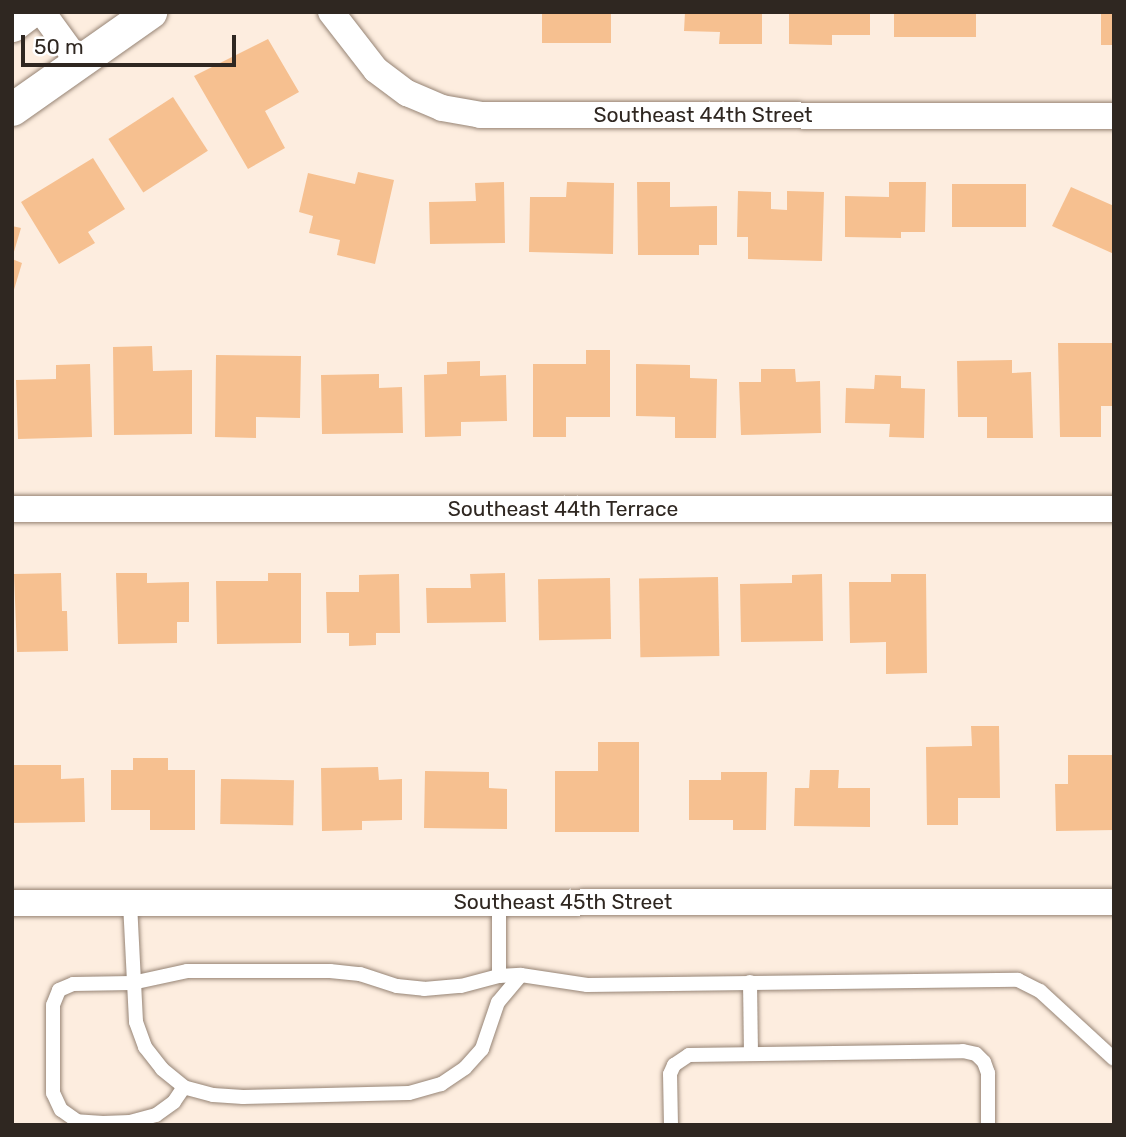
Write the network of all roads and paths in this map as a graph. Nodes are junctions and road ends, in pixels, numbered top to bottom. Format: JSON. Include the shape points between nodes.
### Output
{"nodes":[{"id":1,"x":29,"y":12,"type":"edge"},
{"id":2,"x":42,"y":12,"type":"edge"},
{"id":3,"x":150,"y":12,"type":"edge"},
{"id":4,"x":331,"y":12,"type":"edge"},
{"id":5,"x":12,"y":25,"type":"edge"},
{"id":6,"x":79,"y":64,"type":"junction"},
{"id":7,"x":12,"y":109,"type":"edge"},
{"id":8,"x":1114,"y":116,"type":"edge"},
{"id":9,"x":12,"y":509,"type":"edge"},
{"id":10,"x":1114,"y":509,"type":"edge"},
{"id":11,"x":499,"y":902,"type":"junction"},
{"id":12,"x":1114,"y":902,"type":"edge"},
{"id":13,"x":12,"y":903,"type":"edge"},
{"id":14,"x":130,"y":903,"type":"junction"},
{"id":15,"x":522,"y":975,"type":"junction"},
{"id":16,"x":499,"y":976,"type":"junction"},
{"id":17,"x":750,"y":982,"type":"junction"},
{"id":18,"x":132,"y":983,"type":"junction"},
{"id":19,"x":751,"y":1054,"type":"junction"},
{"id":20,"x":1114,"y":1059,"type":"edge"},
{"id":21,"x":184,"y":1087,"type":"junction"},
{"id":22,"x":671,"y":1125,"type":"edge"},
{"id":23,"x":988,"y":1125,"type":"edge"}],
"edges":[{"from":1,"to":5,"type":"street"},
{"from":2,"to":6,"type":"street"},
{"from":3,"to":6,"type":"street"},
{"from":4,"to":8,"type":"street","name":"Southeast 44th Street","via":[[376,70],[407,93],[442,108],[480,115]]},
{"from":6,"to":7,"type":"street"},
{"from":9,"to":10,"type":"street","name":"Southeast 44th Terrace"},
{"from":11,"to":12,"type":"street","name":"Southeast 45th Street"},
{"from":11,"to":14,"type":"street","name":"Southeast 45th Street"},
{"from":11,"to":16,"type":"lane"},
{"from":13,"to":14,"type":"street","name":"Southeast 45th Street"},
{"from":14,"to":18,"type":"lane"},
{"from":15,"to":16,"type":"lane"},
{"from":15,"to":17,"type":"lane","via":[[587,985]]},
{"from":15,"to":21,"type":"lane","via":[[498,1002],[482,1049],[466,1068],[441,1084],[377,1096],[223,1096]]},
{"from":16,"to":18,"type":"lane","via":[[424,989],[330,971],[187,971]]},
{"from":17,"to":19,"type":"lane"},
{"from":17,"to":20,"type":"lane","via":[[1018,980],[1040,991]]},
{"from":18,"to":21,"type":"lane","via":[[136,1022],[145,1047]]},
{"from":18,"to":21,"type":"lane","via":[[73,984],[59,990],[53,1004],[54,1093],[61,1110],[76,1121],[130,1122],[156,1115],[174,1102]]},
{"from":19,"to":22,"type":"lane","via":[[680,1058],[670,1074]]},
{"from":19,"to":23,"type":"lane","via":[[976,1054],[988,1073]]}]}
